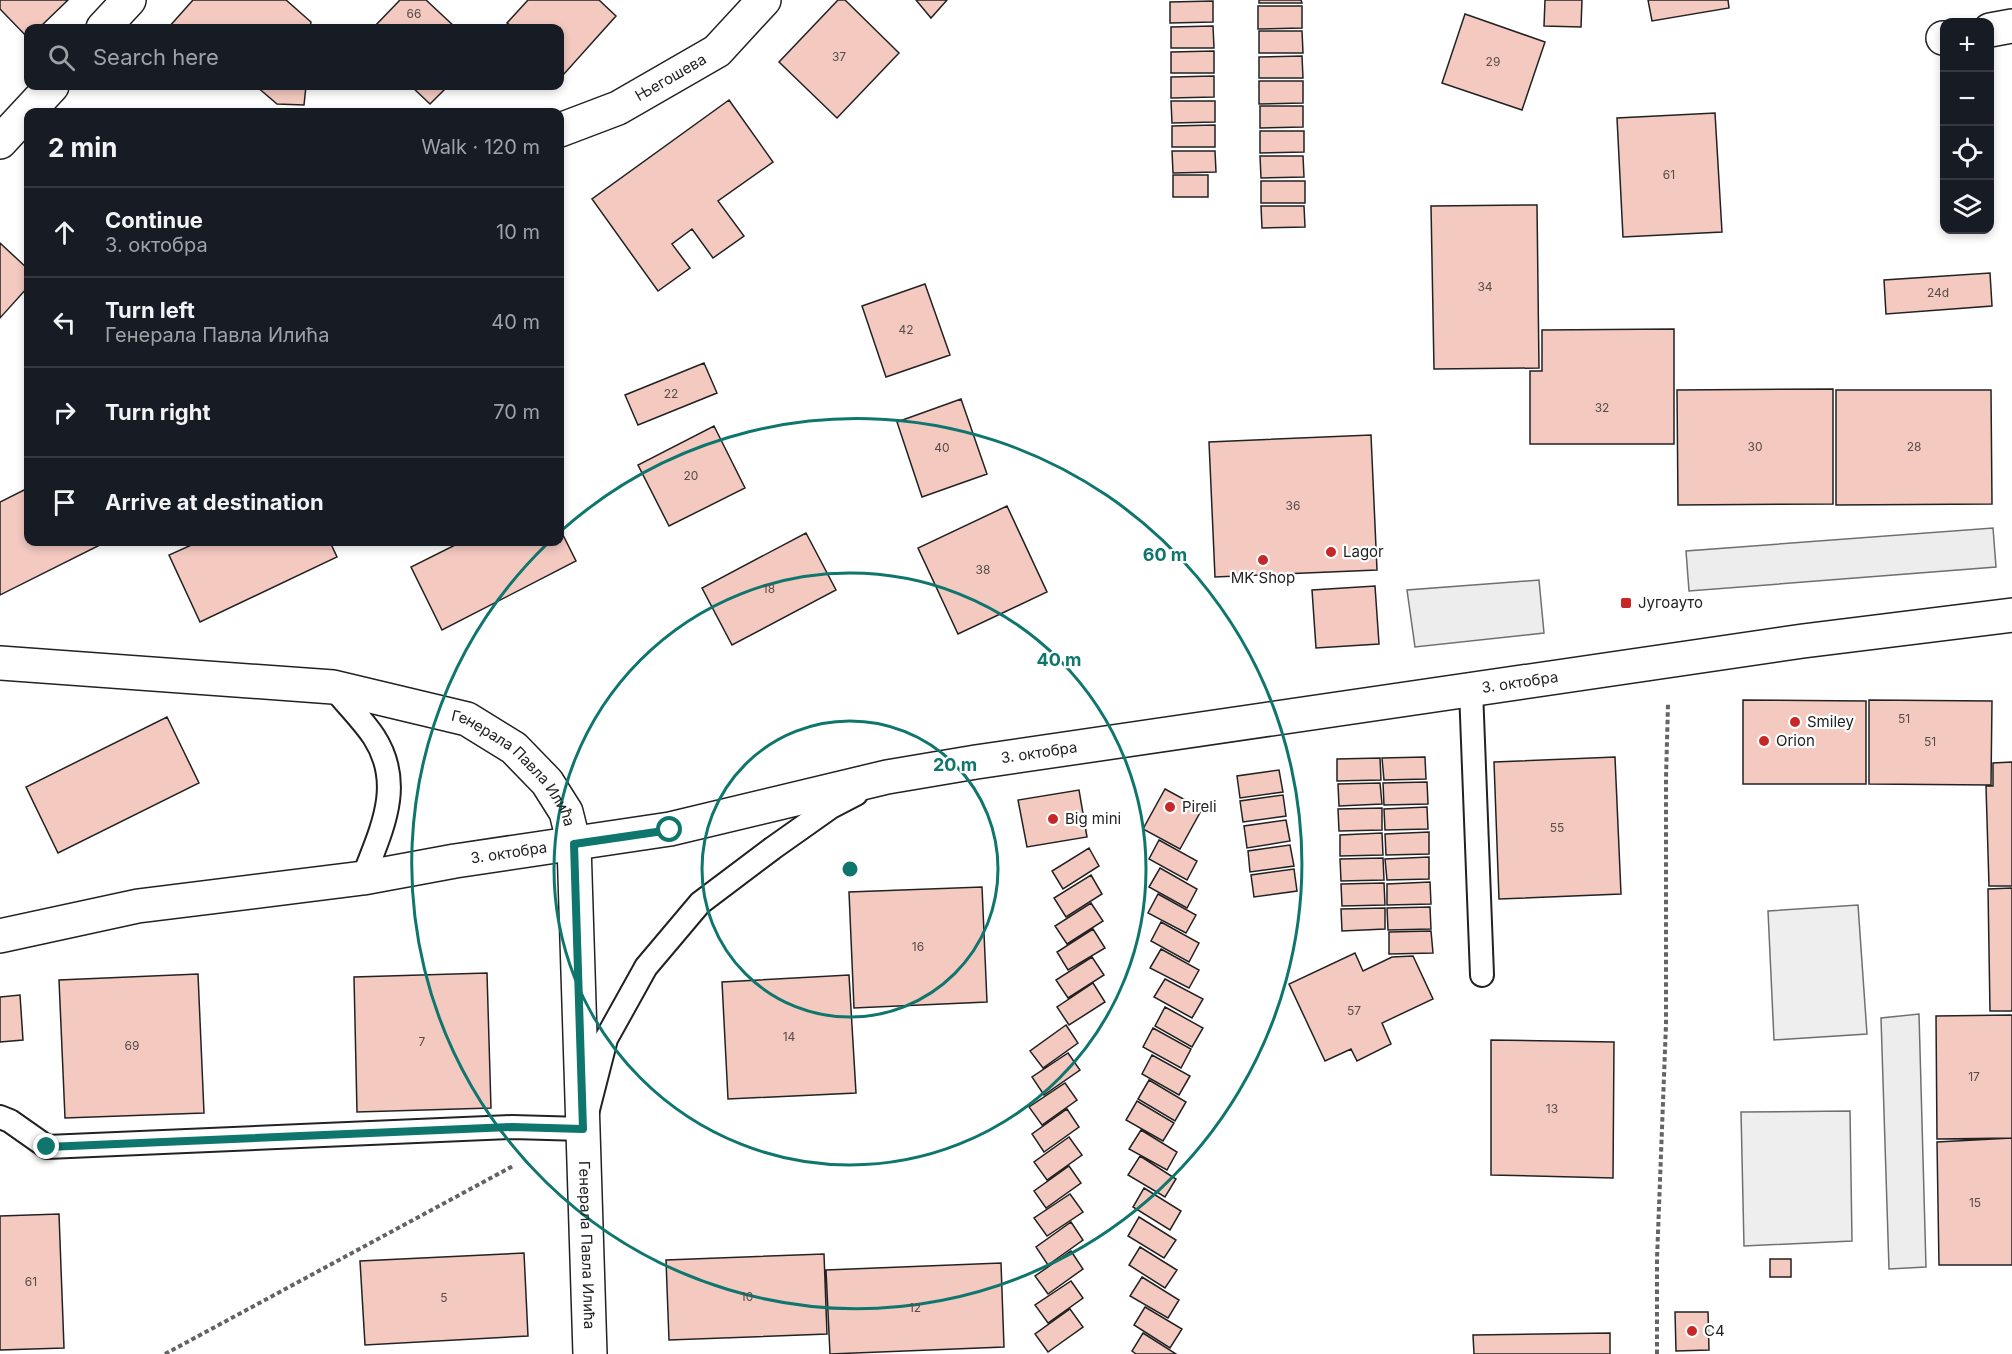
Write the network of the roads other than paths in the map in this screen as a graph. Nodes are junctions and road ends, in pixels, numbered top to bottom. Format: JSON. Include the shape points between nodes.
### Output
{"nodes":[{"id":1,"x":129,"y":0,"type":"edge"},
{"id":2,"x":764,"y":0,"type":"edge"},
{"id":3,"x":107,"y":24,"type":"edge"},
{"id":4,"x":2012,"y":26,"type":"edge"},
{"id":5,"x":1994,"y":29,"type":"edge"},
{"id":6,"x":49,"y":90,"type":"edge"},
{"id":7,"x":33,"y":108,"type":"edge"},
{"id":8,"x":564,"y":128,"type":"edge"},
{"id":9,"x":2012,"y":615,"type":"edge"},
{"id":10,"x":0,"y":663,"type":"edge"},
{"id":11,"x":333,"y":687,"type":"junction"},
{"id":12,"x":1471,"y":690,"type":"junction"},
{"id":13,"x":887,"y":777,"type":"junction"},
{"id":14,"x":574,"y":844,"type":"junction"},
{"id":15,"x":363,"y":878,"type":"junction"},
{"id":16,"x":0,"y":936,"type":"edge"},
{"id":17,"x":1482,"y":975,"type":"dead end"},
{"id":18,"x":0,"y":1117,"type":"edge"},
{"id":19,"x":583,"y":1129,"type":"junction"},
{"id":20,"x":591,"y":1354,"type":"edge"}],
"edges":[{"from":1,"to":3,"type":"street"},
{"from":2,"to":8,"type":"street","name":"Његошева","via":[[717,51],[618,108]]},
{"from":4,"to":5,"type":"street"},
{"from":6,"to":7,"type":"street"},
{"from":9,"to":12,"type":"street","name":"3. октобра"},
{"from":10,"to":11,"type":"street","name":"Генерала Павла Илића"},
{"from":11,"to":14,"type":"street","name":"Генерала Павла Илића","via":[[467,718],[514,748],[548,782],[566,812]]},
{"from":11,"to":15,"type":"lane","via":[[374,737],[387,765],[390,791],[385,820]]},
{"from":12,"to":13,"type":"street","name":"3. октобра"},
{"from":12,"to":17,"type":"lane"},
{"from":13,"to":14,"type":"street","name":"3. октобра","via":[[670,830]]},
{"from":13,"to":19,"type":"lane","via":[[822,814],[693,911],[645,968],[606,1039]]},
{"from":14,"to":15,"type":"street","name":"3. октобра"},
{"from":14,"to":19,"type":"street","name":"Генерала Павла Илића"},
{"from":15,"to":16,"type":"street","name":"3. октобра","via":[[138,906]]},
{"from":18,"to":19,"type":"lane","via":[[47,1147],[512,1127]]},
{"from":19,"to":20,"type":"street","name":"Генерала Павла Илића"}]}
